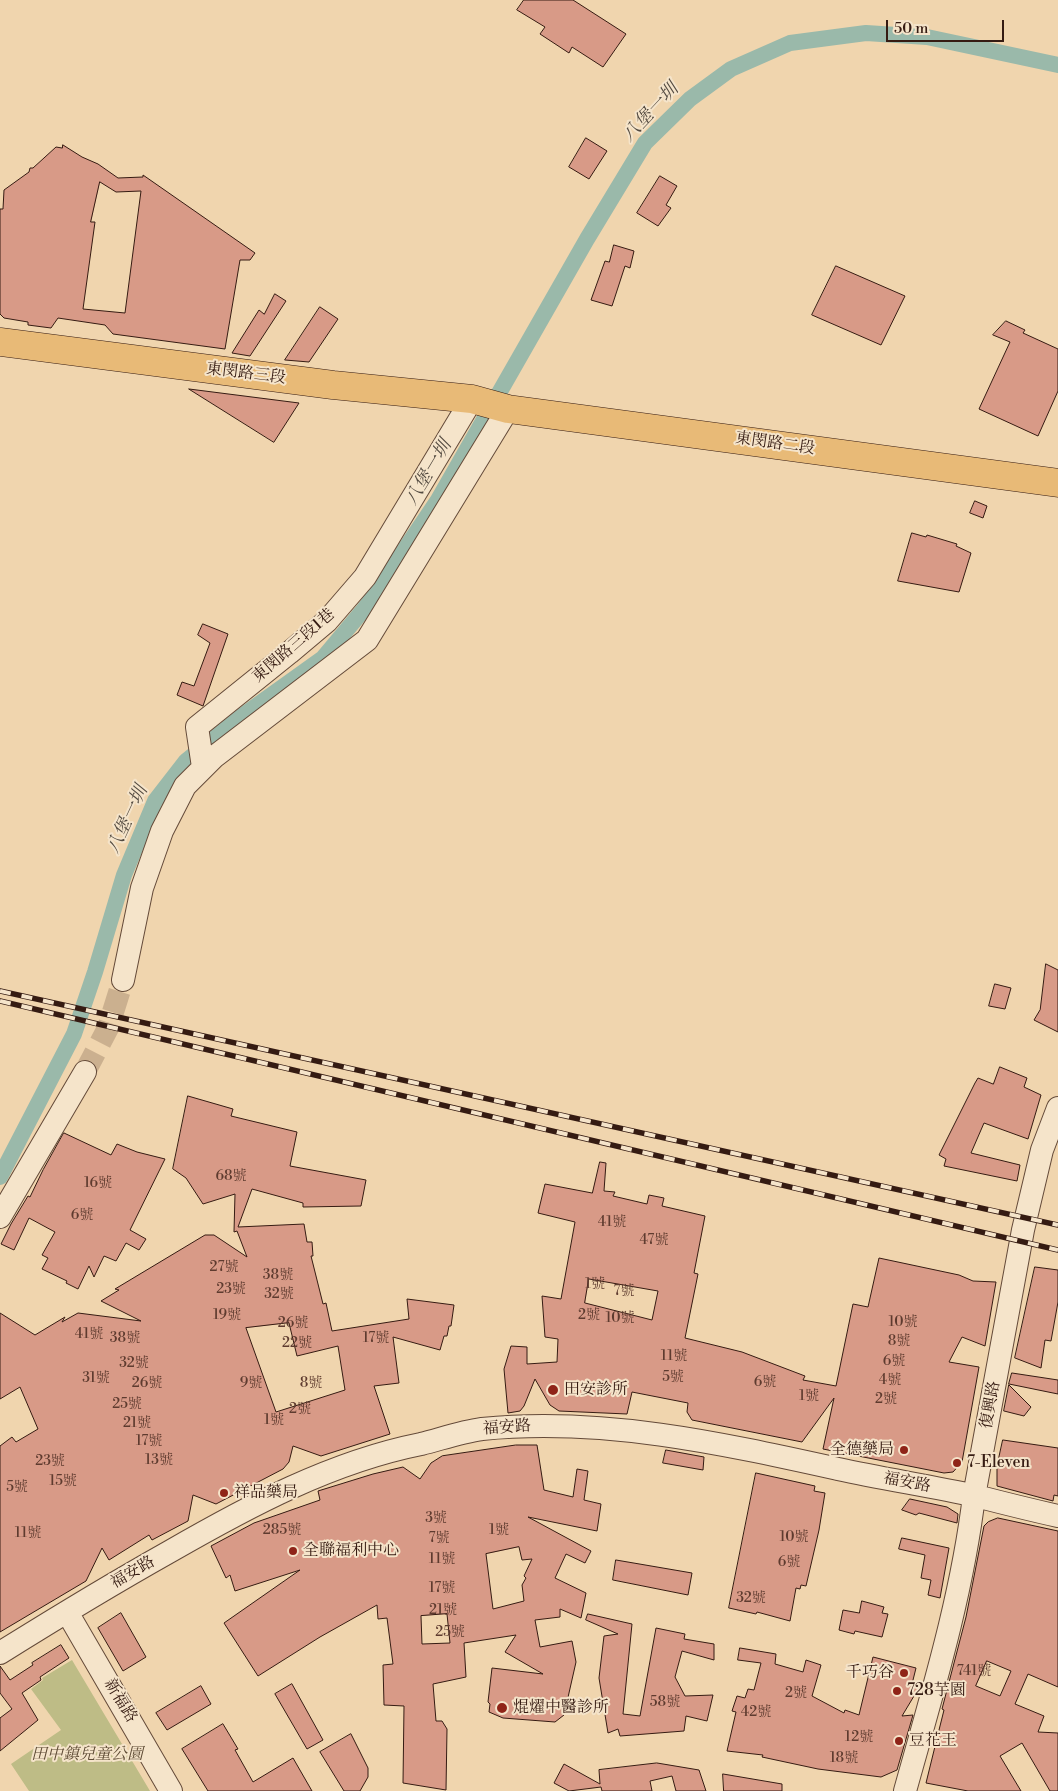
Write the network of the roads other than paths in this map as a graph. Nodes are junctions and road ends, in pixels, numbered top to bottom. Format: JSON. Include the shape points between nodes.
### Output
{"nodes":[{"id":1,"x":0,"y":342,"type":"edge"},
{"id":2,"x":490,"y":404,"type":"junction"},
{"id":3,"x":1058,"y":483,"type":"edge"},
{"id":4,"x":203,"y":767,"type":"junction"},
{"id":5,"x":124,"y":980,"type":"tunnel mouth"},
{"id":6,"x":85,"y":1072,"type":"tunnel mouth"},
{"id":7,"x":1058,"y":1108,"type":"edge"},
{"id":8,"x":0,"y":1217,"type":"edge"},
{"id":9,"x":974,"y":1496,"type":"junction"},
{"id":10,"x":1058,"y":1516,"type":"edge"},
{"id":11,"x":67,"y":1612,"type":"junction"},
{"id":12,"x":0,"y":1653,"type":"edge"},
{"id":13,"x":172,"y":1791,"type":"edge"},
{"id":14,"x":908,"y":1791,"type":"edge"}],
"edges":[{"from":1,"to":2,"type":"main road","name":"東閔路三段"},
{"from":2,"to":3,"type":"main road","name":"東閔路二段"},
{"from":2,"to":4,"type":"street","via":[[367,640]]},
{"from":2,"to":4,"type":"street","name":"東閔路三段1巷","via":[[365,577],[327,621],[197,728]]},
{"from":4,"to":5,"type":"street","via":[[185,786],[162,831],[142,888]]},
{"from":6,"to":8,"type":"street"},
{"from":7,"to":9,"type":"street","name":"復興路","via":[[1042,1150],[1023,1230]]},
{"from":9,"to":10,"type":"street","name":"福安路"},
{"from":9,"to":11,"type":"street","name":"福安路","via":[[727,1444],[668,1435],[564,1426],[479,1430],[396,1449],[279,1492],[212,1527]]},
{"from":9,"to":14,"type":"street","name":"復興路","via":[[969,1539]]},
{"from":11,"to":12,"type":"street","name":"福安路"},
{"from":11,"to":13,"type":"street","name":"新福路"}]}
